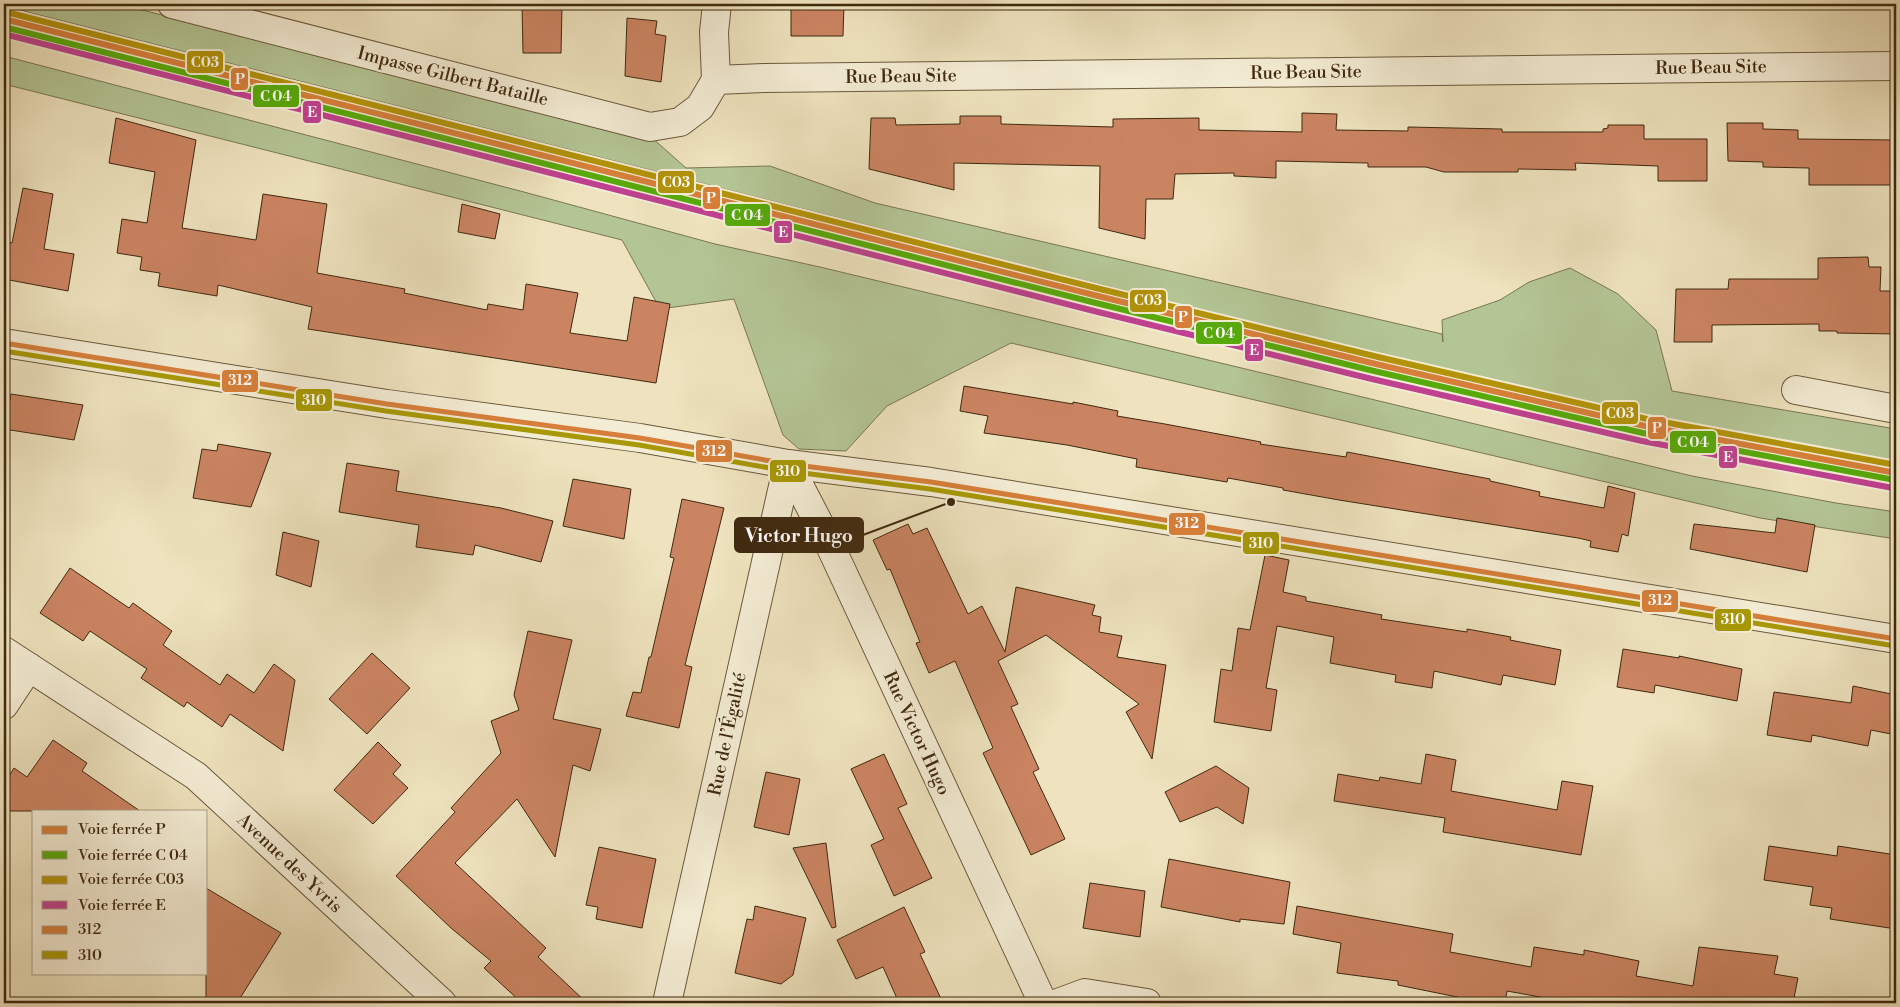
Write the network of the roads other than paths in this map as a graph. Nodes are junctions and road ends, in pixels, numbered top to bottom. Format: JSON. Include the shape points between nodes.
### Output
{"nodes":[{"id":1,"x":172,"y":4,"type":"edge"},
{"id":2,"x":717,"y":4,"type":"edge"},
{"id":3,"x":1896,"y":66,"type":"edge"},
{"id":4,"x":716,"y":80,"type":"junction"},
{"id":5,"x":4,"y":343,"type":"edge"},
{"id":6,"x":1796,"y":390,"type":"dead end"},
{"id":7,"x":1896,"y":409,"type":"edge"},
{"id":8,"x":788,"y":464,"type":"junction"},
{"id":9,"x":1896,"y":639,"type":"edge"},
{"id":10,"x":4,"y":650,"type":"edge"},
{"id":11,"x":29,"y":667,"type":"junction"},
{"id":12,"x":4,"y":705,"type":"edge"},
{"id":13,"x":442,"y":1003,"type":"edge"},
{"id":14,"x":668,"y":1003,"type":"edge"},
{"id":15,"x":1043,"y":1003,"type":"edge"},
{"id":16,"x":1058,"y":1003,"type":"edge"},
{"id":17,"x":1147,"y":1003,"type":"edge"}],
"edges":[{"from":1,"to":4,"type":"street","name":"Impasse Gilbert Bataille","via":[[650,127],[680,122],[700,107]]},
{"from":2,"to":4,"type":"street","via":[[714,32]]},
{"from":3,"to":4,"type":"street","name":"Rue Beau Site"},
{"from":5,"to":8,"type":"street","via":[[387,404],[640,438]]},
{"from":6,"to":7,"type":"street"},
{"from":8,"to":9,"type":"street","via":[[960,487]]},
{"from":8,"to":14,"type":"street","name":"Rue de l’Égalité"},
{"from":8,"to":15,"type":"street","name":"Rue Victor Hugo","via":[[827,539]]},
{"from":10,"to":11,"type":"street","name":"Avenue des Yvris"},
{"from":11,"to":12,"type":"street"},
{"from":11,"to":13,"type":"street","name":"Avenue des Yvris","via":[[196,776]]},
{"from":16,"to":17,"type":"street","via":[[1085,993]]}]}
